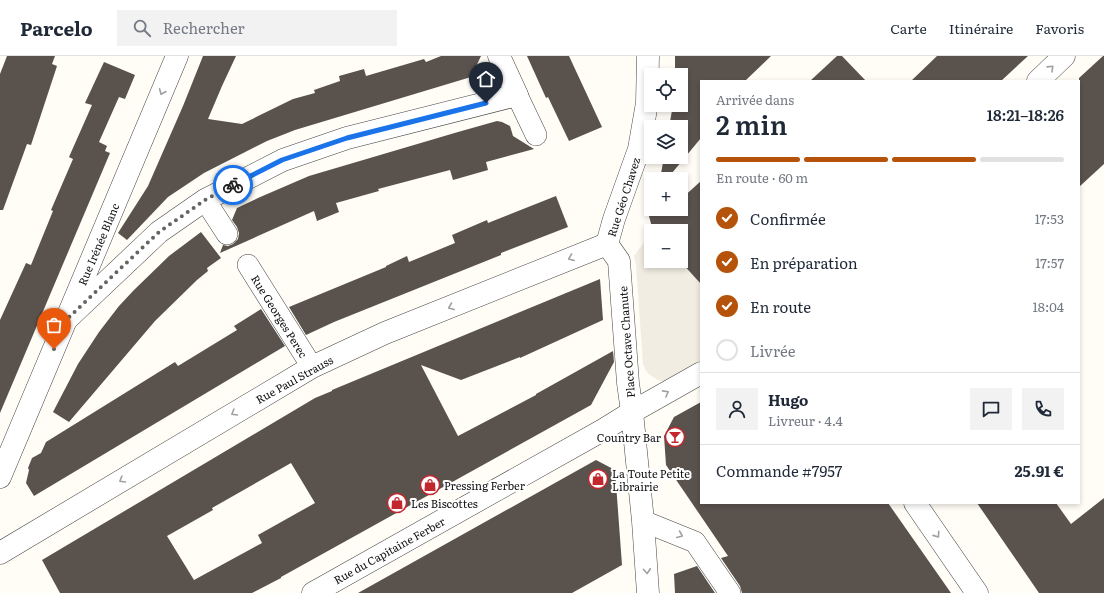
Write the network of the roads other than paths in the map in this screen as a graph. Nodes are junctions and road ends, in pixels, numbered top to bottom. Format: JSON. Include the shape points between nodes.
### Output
{"nodes":[{"id":1,"x":178,"y":56,"type":"edge"},
{"id":2,"x":500,"y":56,"type":"edge"},
{"id":3,"x":648,"y":56,"type":"edge"},
{"id":4,"x":1064,"y":56,"type":"edge"},
{"id":5,"x":1039,"y":80,"type":"edge"},
{"id":6,"x":517,"y":95,"type":"junction"},
{"id":7,"x":536,"y":135,"type":"dead end"},
{"id":8,"x":205,"y":200,"type":"junction"},
{"id":9,"x":227,"y":234,"type":"dead end"},
{"id":10,"x":607,"y":244,"type":"junction"},
{"id":11,"x":248,"y":265,"type":"dead end"},
{"id":12,"x":66,"y":320,"type":"junction"},
{"id":13,"x":312,"y":367,"type":"junction"},
{"id":14,"x":700,"y":374,"type":"edge"},
{"id":15,"x":632,"y":412,"type":"junction"},
{"id":16,"x":0,"y":477,"type":"edge"},
{"id":17,"x":916,"y":504,"type":"edge"},
{"id":18,"x":643,"y":521,"type":"junction"},
{"id":19,"x":0,"y":553,"type":"edge"},
{"id":20,"x":313,"y":593,"type":"edge"},
{"id":21,"x":648,"y":593,"type":"edge"},
{"id":22,"x":730,"y":593,"type":"edge"},
{"id":23,"x":977,"y":593,"type":"edge"}],
"edges":[{"from":1,"to":12,"type":"street","name":"Rue Irénée Blanc","one_way":true},
{"from":2,"to":6,"type":"street"},
{"from":3,"to":10,"type":"street","name":"Rue Géo Chavez","via":[[647,103],[639,149]]},
{"from":5,"to":4,"type":"street","one_way":true},
{"from":6,"to":7,"type":"street"},
{"from":6,"to":8,"type":"street","via":[[347,138],[282,160]]},
{"from":8,"to":9,"type":"street"},
{"from":8,"to":12,"type":"street","via":[[159,232]]},
{"from":10,"to":13,"type":"street","name":"Rue Paul Strauss","one_way":true,"via":[[385,333]]},
{"from":10,"to":15,"type":"street","name":"Place Octave Chanute","via":[[619,261]]},
{"from":11,"to":13,"type":"street","name":"Rue Georges Perec"},
{"from":12,"to":16,"type":"street","name":"Rue Irénée Blanc"},
{"from":13,"to":19,"type":"street","name":"Rue Paul Strauss","one_way":true},
{"from":15,"to":14,"type":"street","name":"Place Octave Chanute","one_way":true},
{"from":15,"to":18,"type":"street"},
{"from":15,"to":20,"type":"street","name":"Rue du Capitaine Ferber"},
{"from":17,"to":23,"type":"street","one_way":true},
{"from":18,"to":21,"type":"street","one_way":true},
{"from":18,"to":22,"type":"street","one_way":true,"via":[[695,542]]}]}
